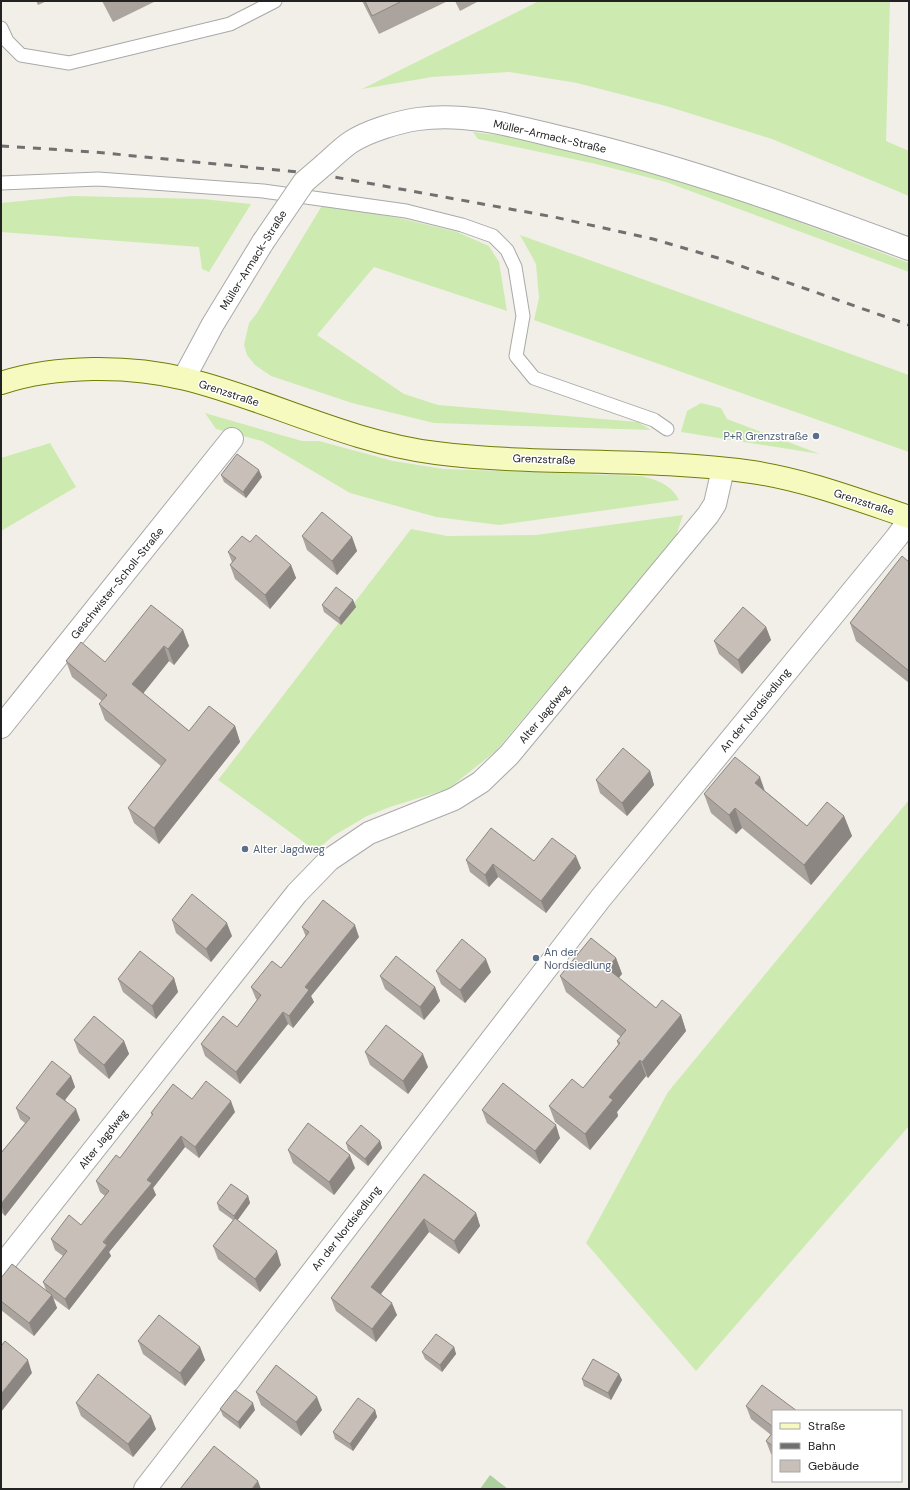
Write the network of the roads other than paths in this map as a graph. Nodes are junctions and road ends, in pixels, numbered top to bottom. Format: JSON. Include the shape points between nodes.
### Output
{"nodes":[{"id":1,"x":275,"y":1,"type":"edge"},
{"id":2,"x":1,"y":28,"type":"edge"},
{"id":3,"x":1,"y":183,"type":"edge"},
{"id":4,"x":909,"y":249,"type":"edge"},
{"id":5,"x":184,"y":378,"type":"junction"},
{"id":6,"x":1,"y":383,"type":"edge"},
{"id":7,"x":667,"y":429,"type":"dead end"},
{"id":8,"x":232,"y":439,"type":"dead end"},
{"id":9,"x":723,"y":469,"type":"junction"},
{"id":10,"x":909,"y":518,"type":"edge"},
{"id":11,"x":1,"y":727,"type":"edge"},
{"id":12,"x":1,"y":1266,"type":"edge"},
{"id":13,"x":145,"y":1489,"type":"edge"}],
"edges":[{"from":1,"to":2,"type":"lane","via":[[230,24],[69,63],[21,55],[8,41]]},
{"from":3,"to":7,"type":"lane","via":[[98,179],[263,191],[406,211],[462,225],[493,236],[507,250],[515,267],[523,316],[516,356],[534,378],[654,420]]},
{"from":4,"to":5,"type":"street","name":"Müller-Armack-Straße","bridge":true,"via":[[714,179],[602,147],[502,123],[452,118],[419,119],[388,126],[352,142],[304,182],[263,242],[213,324]]},
{"from":5,"to":6,"type":"main road","name":"Grenzstraße","via":[[136,371],[94,369],[22,376]]},
{"from":5,"to":9,"type":"main road","name":"Grenzstraße","via":[[391,446],[484,458],[670,463]]},
{"from":8,"to":11,"type":"street","name":"Geschwister-Scholl-Straße"},
{"from":9,"to":10,"type":"main road","name":"Grenzstraße","via":[[754,472],[826,490]]},
{"from":9,"to":12,"type":"street","name":"Alter Jagdweg","via":[[715,504],[708,515],[509,756],[481,782],[454,799],[369,833],[330,860],[297,893]]},
{"from":10,"to":13,"type":"street","name":"An der Nordsiedlung","via":[[897,537],[600,900]]}]}
